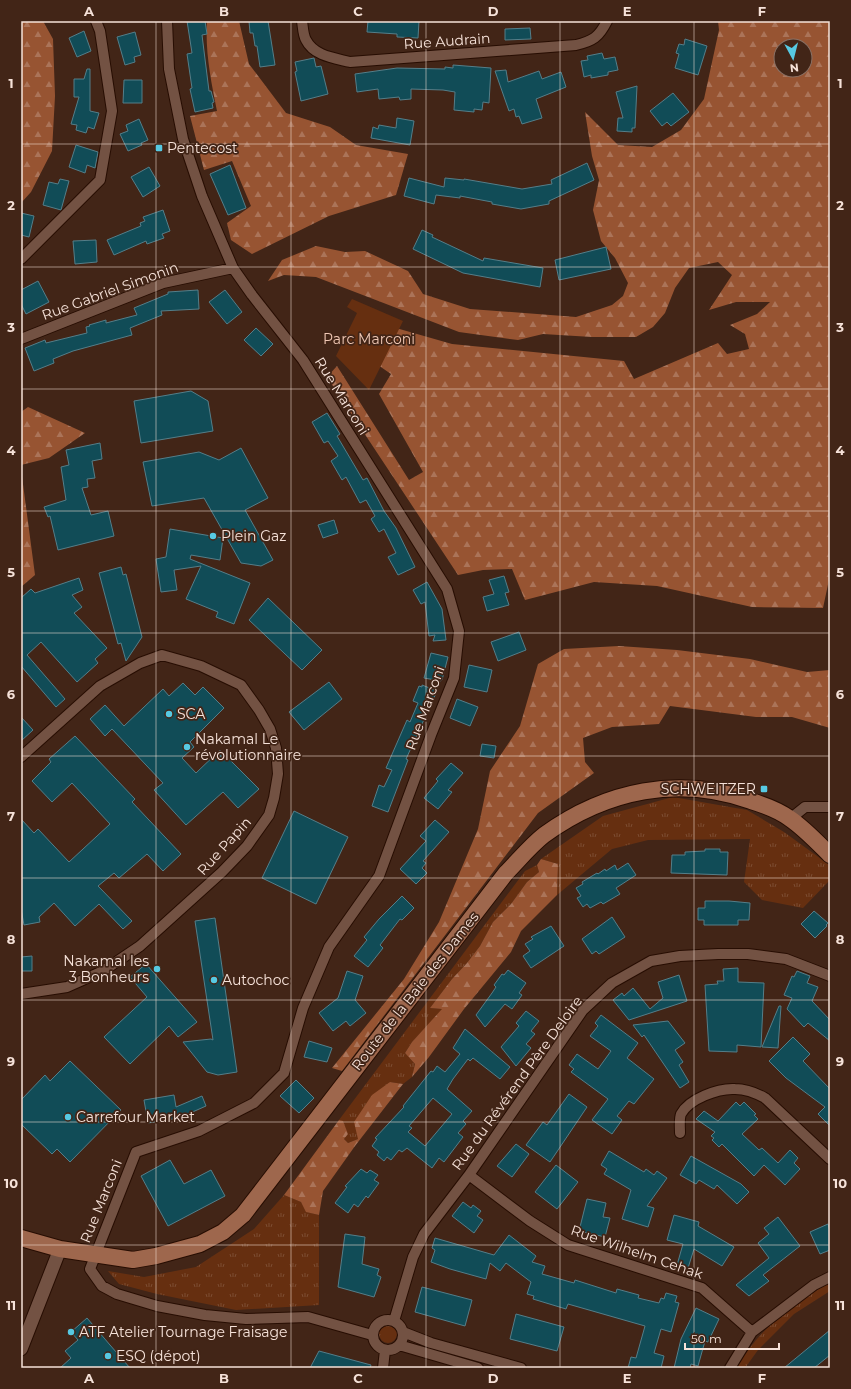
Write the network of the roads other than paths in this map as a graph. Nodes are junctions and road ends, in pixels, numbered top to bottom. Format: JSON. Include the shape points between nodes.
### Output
{"nodes":[{"id":1,"x":96,"y":21,"type":"edge"},
{"id":2,"x":167,"y":21,"type":"edge"},
{"id":3,"x":302,"y":21,"type":"edge"},
{"id":4,"x":607,"y":21,"type":"edge"},
{"id":5,"x":21,"y":259,"type":"edge"},
{"id":6,"x":233,"y":268,"type":"junction"},
{"id":7,"x":21,"y":339,"type":"edge"},
{"id":8,"x":21,"y":757,"type":"edge"},
{"id":9,"x":830,"y":807,"type":"edge"},
{"id":10,"x":790,"y":819,"type":"junction"},
{"id":11,"x":830,"y":855,"type":"edge"},
{"id":12,"x":830,"y":976,"type":"edge"},
{"id":13,"x":21,"y":994,"type":"edge"},
{"id":14,"x":680,"y":1133,"type":"dead end"},
{"id":15,"x":830,"y":1159,"type":"edge"},
{"id":16,"x":469,"y":1175,"type":"junction"},
{"id":17,"x":21,"y":1238,"type":"edge"},
{"id":18,"x":60,"y":1249,"type":"junction"},
{"id":19,"x":94,"y":1255,"type":"junction"},
{"id":20,"x":830,"y":1277,"type":"edge"},
{"id":21,"x":394,"y":1321,"type":"junction"},
{"id":22,"x":403,"y":1332,"type":"junction"},
{"id":23,"x":752,"y":1332,"type":"junction"},
{"id":24,"x":372,"y":1335,"type":"junction"},
{"id":25,"x":399,"y":1345,"type":"junction"},
{"id":26,"x":21,"y":1349,"type":"edge"},
{"id":27,"x":385,"y":1350,"type":"junction"},
{"id":28,"x":382,"y":1368,"type":"edge"},
{"id":29,"x":478,"y":1368,"type":"edge"},
{"id":30,"x":521,"y":1368,"type":"edge"},
{"id":31,"x":730,"y":1368,"type":"edge"}],
"edges":[{"from":1,"to":5,"type":"street","via":[[100,32],[112,111],[100,180]]},
{"from":2,"to":6,"type":"street","name":"Rue Marconi","via":[[169,69],[182,139],[202,196]]},
{"from":3,"to":4,"type":"street","name":"Rue Audrain","via":[[305,39],[315,51],[327,57],[350,62],[576,45],[590,42],[601,32]]},
{"from":6,"to":7,"type":"street","name":"Rue Gabriel Simonin","via":[[163,283]]},
{"from":6,"to":19,"type":"street","name":"Rue Marconi","via":[[303,360],[448,589],[459,631],[454,678],[379,876],[329,947],[303,1008],[284,1073],[254,1103],[199,1131],[136,1152]]},
{"from":8,"to":13,"type":"street","name":"Rue Papin","via":[[100,686],[140,663],[162,655],[201,666],[241,685],[270,729],[276,748],[278,774],[269,815],[247,846],[140,946],[103,971],[67,987]]},
{"from":9,"to":10,"type":"street","via":[[805,807],[798,810]]},
{"from":10,"to":11,"type":"main road","name":"Route de la Baie des Dames"},
{"from":10,"to":19,"type":"main road","name":"Route de la Baie des Dames","via":[[772,809],[731,794],[709,789],[663,789],[640,792],[592,807],[544,835],[506,873],[243,1215],[223,1232],[200,1244],[156,1256],[133,1260]]},
{"from":12,"to":16,"type":"street","name":"Rue du Révérend Père Deloire","via":[[786,959],[748,954],[680,956],[642,964],[612,983],[583,1010]]},
{"from":14,"to":15,"type":"street","via":[[680,1116],[687,1106],[704,1094],[734,1089],[756,1093],[765,1098]]},
{"from":16,"to":21,"type":"street","name":"Rue du Révérend Père Deloire","via":[[424,1234]]},
{"from":16,"to":23,"type":"street","name":"Rue Wilhelm Cehak","via":[[530,1221],[568,1245],[702,1288]]},
{"from":17,"to":18,"type":"main road","name":"Route de la Baie des Dames"},
{"from":18,"to":19,"type":"main road","name":"Route de la Baie des Dames"},
{"from":18,"to":26,"type":"street"},
{"from":19,"to":24,"type":"street","name":"Rue Marconi","via":[[90,1269],[102,1286],[117,1294],[157,1306],[246,1319],[308,1317]]},
{"from":20,"to":23,"type":"street","via":[[814,1285]]},
{"from":21,"to":22,"type":"street"},
{"from":21,"to":24,"type":"street","via":[[379,1322]]},
{"from":22,"to":25,"type":"street"},
{"from":22,"to":30,"type":"street"},
{"from":23,"to":31,"type":"street"},
{"from":24,"to":27,"type":"street","via":[[376,1345]]},
{"from":25,"to":27,"type":"street"},
{"from":25,"to":29,"type":"street"},
{"from":27,"to":28,"type":"street"}]}
